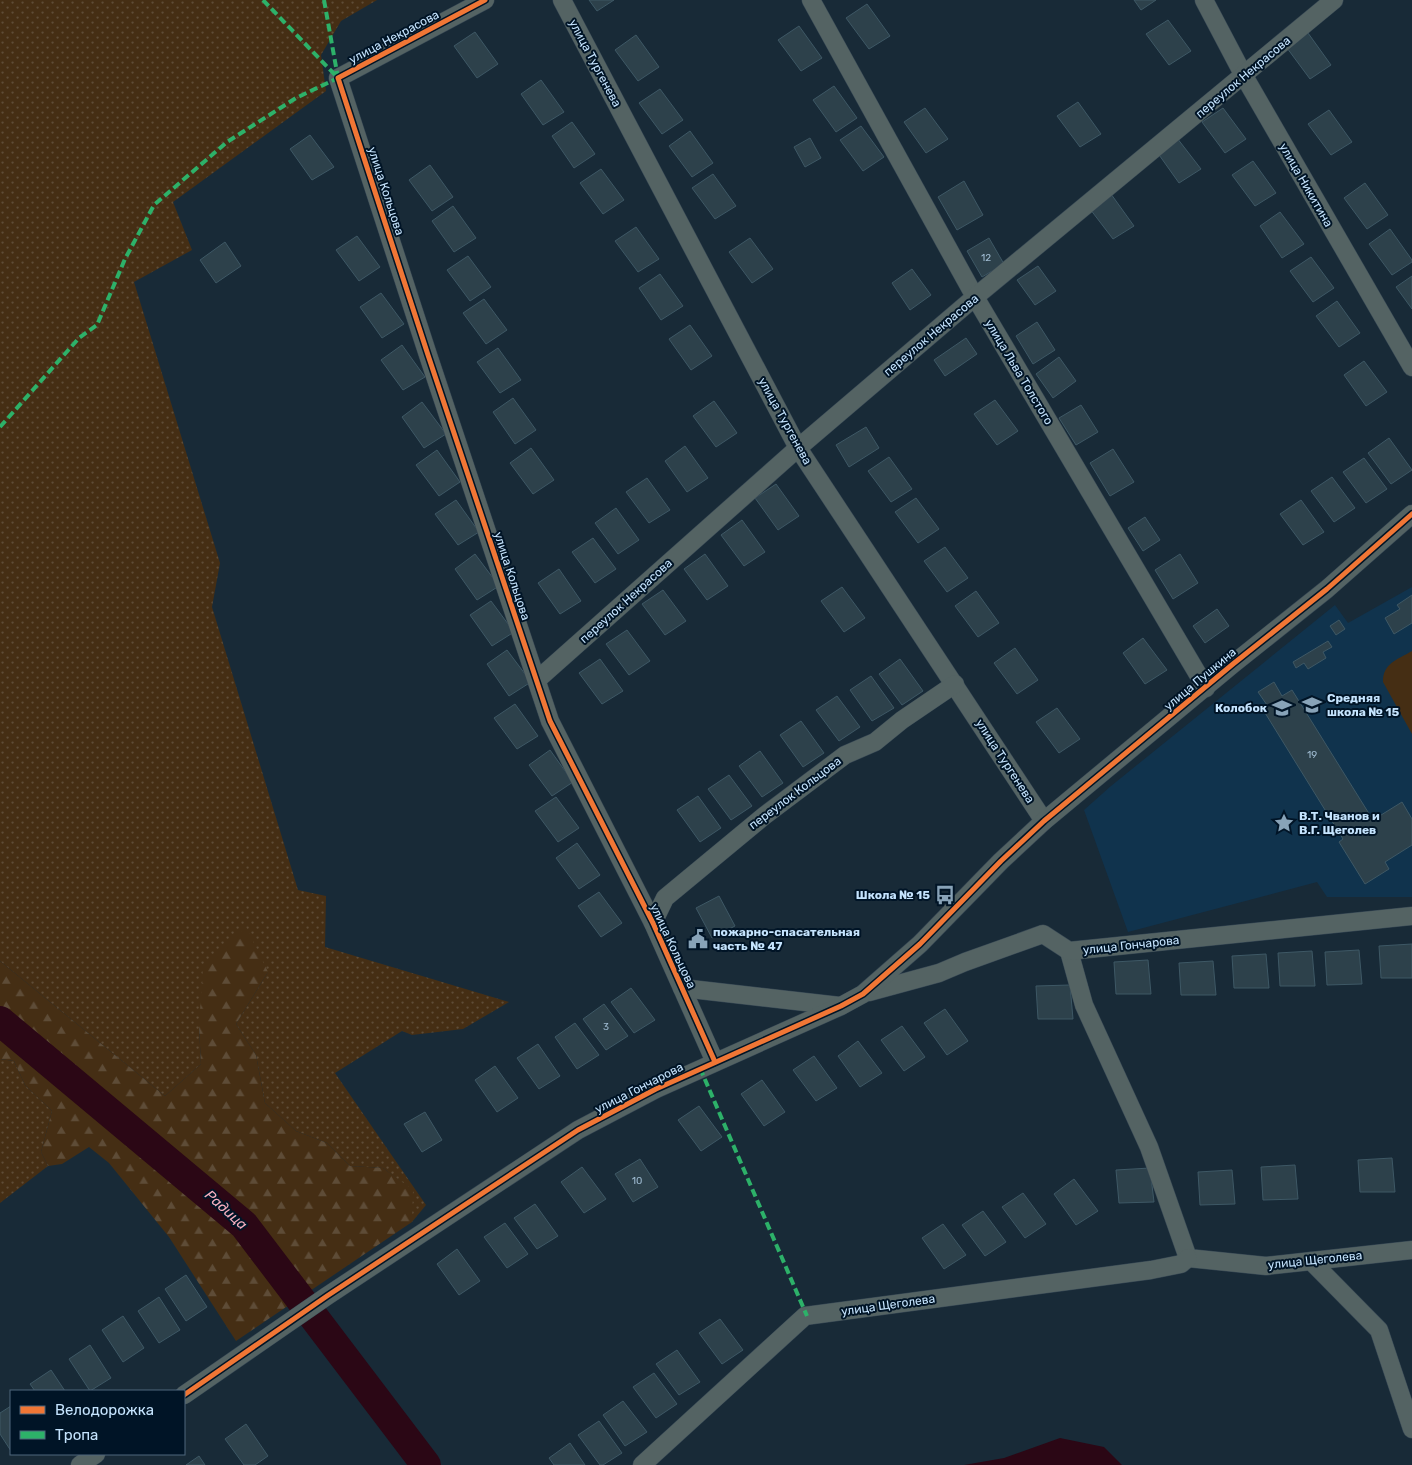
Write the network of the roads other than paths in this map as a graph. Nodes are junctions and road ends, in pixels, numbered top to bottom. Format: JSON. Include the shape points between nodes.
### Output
{"nodes":[{"id":1,"x":485,"y":0,"type":"edge"},
{"id":2,"x":562,"y":0,"type":"edge"},
{"id":3,"x":811,"y":0,"type":"edge"},
{"id":4,"x":1204,"y":0,"type":"edge"},
{"id":5,"x":1334,"y":0,"type":"edge"},
{"id":6,"x":1244,"y":76,"type":"junction"},
{"id":7,"x":338,"y":78,"type":"joint"},
{"id":8,"x":975,"y":297,"type":"junction"},
{"id":9,"x":1412,"y":367,"type":"edge"},
{"id":10,"x":798,"y":448,"type":"junction"},
{"id":11,"x":1412,"y":514,"type":"edge"},
{"id":12,"x":537,"y":680,"type":"junction"},
{"id":13,"x":955,"y":684,"type":"junction"},
{"id":14,"x":1206,"y":688,"type":"junction"},
{"id":15,"x":1044,"y":821,"type":"junction"},
{"id":16,"x":1001,"y":861,"type":"joint"},
{"id":17,"x":1412,"y":916,"type":"edge"},
{"id":18,"x":653,"y":923,"type":"junction"},
{"id":19,"x":1069,"y":951,"type":"junction"},
{"id":20,"x":682,"y":988,"type":"junction"},
{"id":21,"x":863,"y":994,"type":"junction"},
{"id":22,"x":841,"y":1006,"type":"junction"},
{"id":23,"x":715,"y":1062,"type":"junction"},
{"id":24,"x":1412,"y":1250,"type":"edge"},
{"id":25,"x":1188,"y":1258,"type":"junction"},
{"id":26,"x":1311,"y":1261,"type":"junction"},
{"id":27,"x":185,"y":1394,"type":"edge"},
{"id":28,"x":1412,"y":1429,"type":"edge"},
{"id":29,"x":95,"y":1455,"type":"edge"},
{"id":30,"x":80,"y":1465,"type":"edge"},
{"id":31,"x":642,"y":1465,"type":"edge"}],
"edges":[{"from":1,"to":7,"type":"street","name":"улица Некрасова"},
{"from":2,"to":10,"type":"street","name":"улица Тургенева"},
{"from":3,"to":8,"type":"street","name":"улица Льва Толстого"},
{"from":4,"to":6,"type":"street","name":"улица Никитина"},
{"from":5,"to":6,"type":"street","name":"переулок Некрасова"},
{"from":6,"to":8,"type":"street","name":"переулок Некрасова"},
{"from":6,"to":9,"type":"street","name":"улица Никитина"},
{"from":7,"to":12,"type":"street","name":"улица Кольцова"},
{"from":8,"to":10,"type":"street","name":"переулок Некрасова"},
{"from":8,"to":14,"type":"street","name":"улица Льва Толстого"},
{"from":10,"to":12,"type":"street","name":"переулок Некрасова"},
{"from":10,"to":13,"type":"street","name":"улица Тургенева"},
{"from":11,"to":14,"type":"street","name":"улица Пушкина"},
{"from":12,"to":18,"type":"street","name":"улица Кольцова","via":[[550,721]]},
{"from":13,"to":15,"type":"street","name":"улица Тургенева"},
{"from":13,"to":18,"type":"street","name":"переулок Кольцова","via":[[875,742],[845,755],[764,816],[665,898]]},
{"from":14,"to":15,"type":"street","name":"улица Пушкина"},
{"from":15,"to":16,"type":"street","name":"улица Пушкина"},
{"from":16,"to":21,"type":"street","name":"улица Гончарова","via":[[920,944]]},
{"from":17,"to":19,"type":"street","name":"улица Гончарова"},
{"from":18,"to":20,"type":"street","name":"улица Кольцова"},
{"from":19,"to":21,"type":"street","name":"улица Гончарова","via":[[1043,934],[939,973]]},
{"from":19,"to":25,"type":"street","via":[[1084,1005],[1150,1148]]},
{"from":20,"to":22,"type":"street"},
{"from":20,"to":23,"type":"street","name":"улица Кольцова"},
{"from":21,"to":22,"type":"street","name":"улица Гончарова"},
{"from":22,"to":23,"type":"street","name":"улица Гончарова"},
{"from":23,"to":27,"type":"street","name":"улица Гончарова","via":[[578,1130]]},
{"from":24,"to":26,"type":"street","name":"улица Щеголева"},
{"from":25,"to":26,"type":"street","name":"улица Щеголева","via":[[1266,1266]]},
{"from":25,"to":31,"type":"street","name":"улица Щеголева","via":[[1181,1264],[1151,1270],[805,1316]]},
{"from":26,"to":28,"type":"street","via":[[1379,1330]]},
{"from":29,"to":30,"type":"street"}]}
